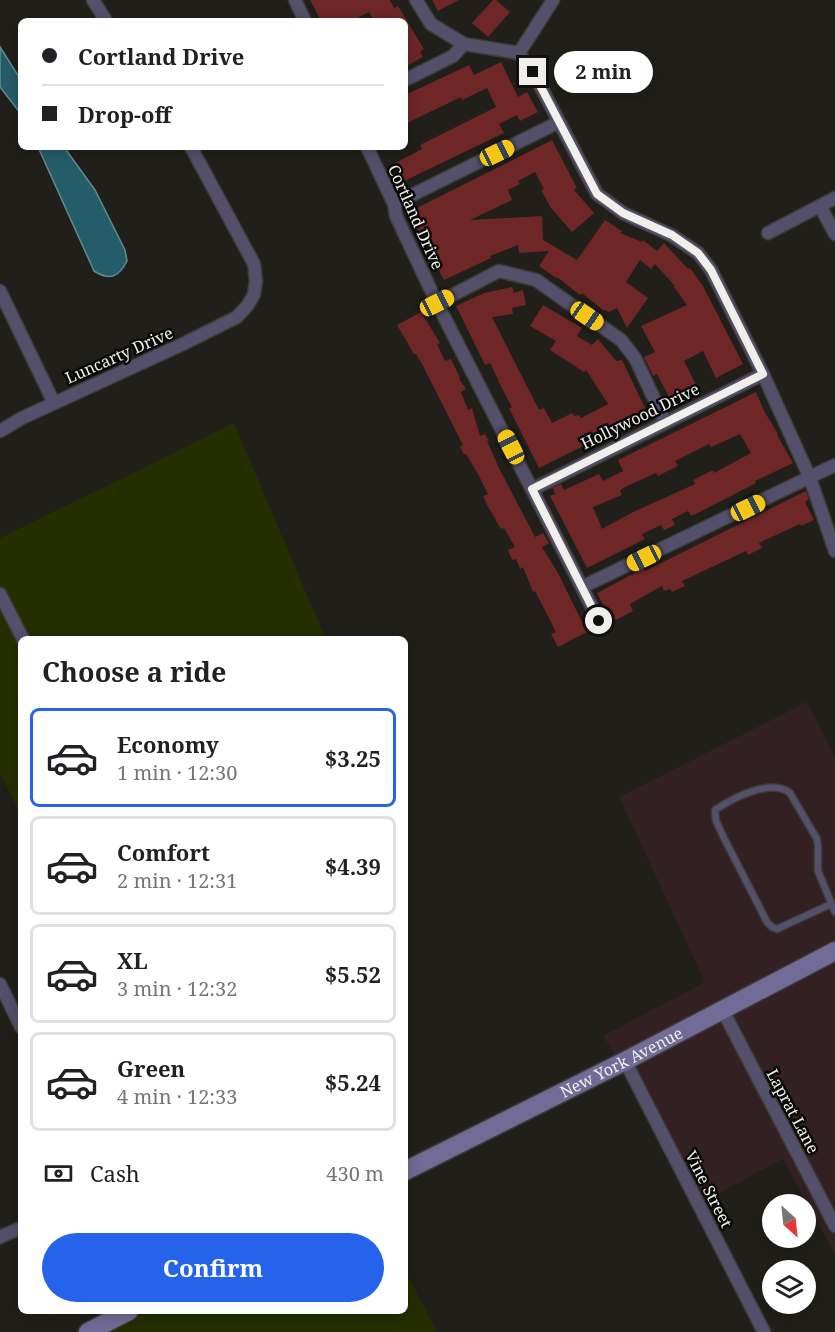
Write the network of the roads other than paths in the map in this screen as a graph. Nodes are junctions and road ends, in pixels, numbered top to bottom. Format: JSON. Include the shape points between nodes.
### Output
{"nodes":[{"id":1,"x":93,"y":0,"type":"edge"},
{"id":2,"x":295,"y":0,"type":"edge"},
{"id":3,"x":416,"y":0,"type":"edge"},
{"id":4,"x":553,"y":0,"type":"edge"},
{"id":5,"x":104,"y":18,"type":"edge"},
{"id":6,"x":304,"y":18,"type":"edge"},
{"id":7,"x":464,"y":44,"type":"junction"},
{"id":8,"x":519,"y":53,"type":"junction"},
{"id":9,"x":408,"y":78,"type":"edge"},
{"id":10,"x":559,"y":122,"type":"junction"},
{"id":11,"x":192,"y":150,"type":"edge"},
{"id":12,"x":368,"y":150,"type":"edge"},
{"id":13,"x":835,"y":198,"type":"edge"},
{"id":14,"x":394,"y":204,"type":"junction"},
{"id":15,"x":820,"y":206,"type":"junction"},
{"id":16,"x":768,"y":232,"type":"dead end"},
{"id":17,"x":835,"y":234,"type":"edge"},
{"id":18,"x":0,"y":291,"type":"edge"},
{"id":19,"x":437,"y":303,"type":"junction"},
{"id":20,"x":763,"y":374,"type":"junction"},
{"id":21,"x":54,"y":403,"type":"junction"},
{"id":22,"x":665,"y":422,"type":"junction"},
{"id":23,"x":0,"y":431,"type":"edge"},
{"id":24,"x":835,"y":465,"type":"edge"},
{"id":25,"x":810,"y":478,"type":"junction"},
{"id":26,"x":532,"y":489,"type":"junction"},
{"id":27,"x":835,"y":551,"type":"edge"},
{"id":28,"x":582,"y":588,"type":"junction"},
{"id":29,"x":0,"y":594,"type":"edge"},
{"id":30,"x":599,"y":621,"type":"dead end"},
{"id":31,"x":21,"y":636,"type":"edge"},
{"id":32,"x":831,"y":904,"type":"junction"},
{"id":33,"x":835,"y":912,"type":"edge"},
{"id":34,"x":835,"y":951,"type":"edge"},
{"id":35,"x":0,"y":984,"type":"edge"},
{"id":36,"x":723,"y":1011,"type":"junction"},
{"id":37,"x":18,"y":1021,"type":"edge"},
{"id":38,"x":625,"y":1061,"type":"junction"},
{"id":39,"x":408,"y":1170,"type":"edge"},
{"id":40,"x":835,"y":1226,"type":"edge"},
{"id":41,"x":18,"y":1229,"type":"edge"},
{"id":42,"x":0,"y":1237,"type":"edge"},
{"id":43,"x":123,"y":1314,"type":"edge"},
{"id":44,"x":88,"y":1332,"type":"edge"},
{"id":45,"x":764,"y":1332,"type":"edge"}],
"edges":[{"from":1,"to":5,"type":"street"},
{"from":2,"to":6,"type":"street"},
{"from":3,"to":7,"type":"street","via":[[431,24]]},
{"from":4,"to":8,"type":"street"},
{"from":7,"to":8,"type":"street"},
{"from":7,"to":9,"type":"street","via":[[453,56]]},
{"from":8,"to":10,"type":"street"},
{"from":10,"to":14,"type":"street"},
{"from":10,"to":20,"type":"street","via":[[597,194],[623,213],[672,235],[698,253],[711,270]]},
{"from":11,"to":21,"type":"street","name":"Luncarty Drive","via":[[254,264],[254,294],[237,317]]},
{"from":12,"to":14,"type":"street","name":"Cortland Drive"},
{"from":13,"to":15,"type":"street"},
{"from":14,"to":19,"type":"street","name":"Cortland Drive"},
{"from":15,"to":16,"type":"street"},
{"from":15,"to":17,"type":"street"},
{"from":18,"to":21,"type":"street"},
{"from":19,"to":22,"type":"street","via":[[500,271],[536,280],[621,340],[635,358]]},
{"from":19,"to":26,"type":"street","name":"Cortland Drive"},
{"from":20,"to":22,"type":"street","name":"Hollywood Drive"},
{"from":20,"to":25,"type":"street"},
{"from":21,"to":23,"type":"street","name":"Luncarty Drive"},
{"from":22,"to":26,"type":"street","name":"Hollywood Drive"},
{"from":24,"to":25,"type":"street"},
{"from":25,"to":27,"type":"street"},
{"from":25,"to":28,"type":"street"},
{"from":26,"to":28,"type":"street","name":"Cortland Drive"},
{"from":28,"to":30,"type":"street","name":"Cortland Drive"},
{"from":29,"to":31,"type":"street"},
{"from":32,"to":32,"type":"lane","via":[[818,871],[817,839],[784,788],[757,790],[715,810],[724,838],[771,927],[777,928]]},
{"from":32,"to":33,"type":"lane"},
{"from":34,"to":36,"type":"street","name":"New York Avenue"},
{"from":35,"to":37,"type":"street"},
{"from":36,"to":38,"type":"street","name":"New York Avenue"},
{"from":36,"to":40,"type":"street","name":"Laprat Lane"},
{"from":38,"to":39,"type":"street","name":"New York Avenue"},
{"from":38,"to":45,"type":"street","name":"Vine Street"},
{"from":41,"to":42,"type":"street"},
{"from":43,"to":44,"type":"street"}]}
